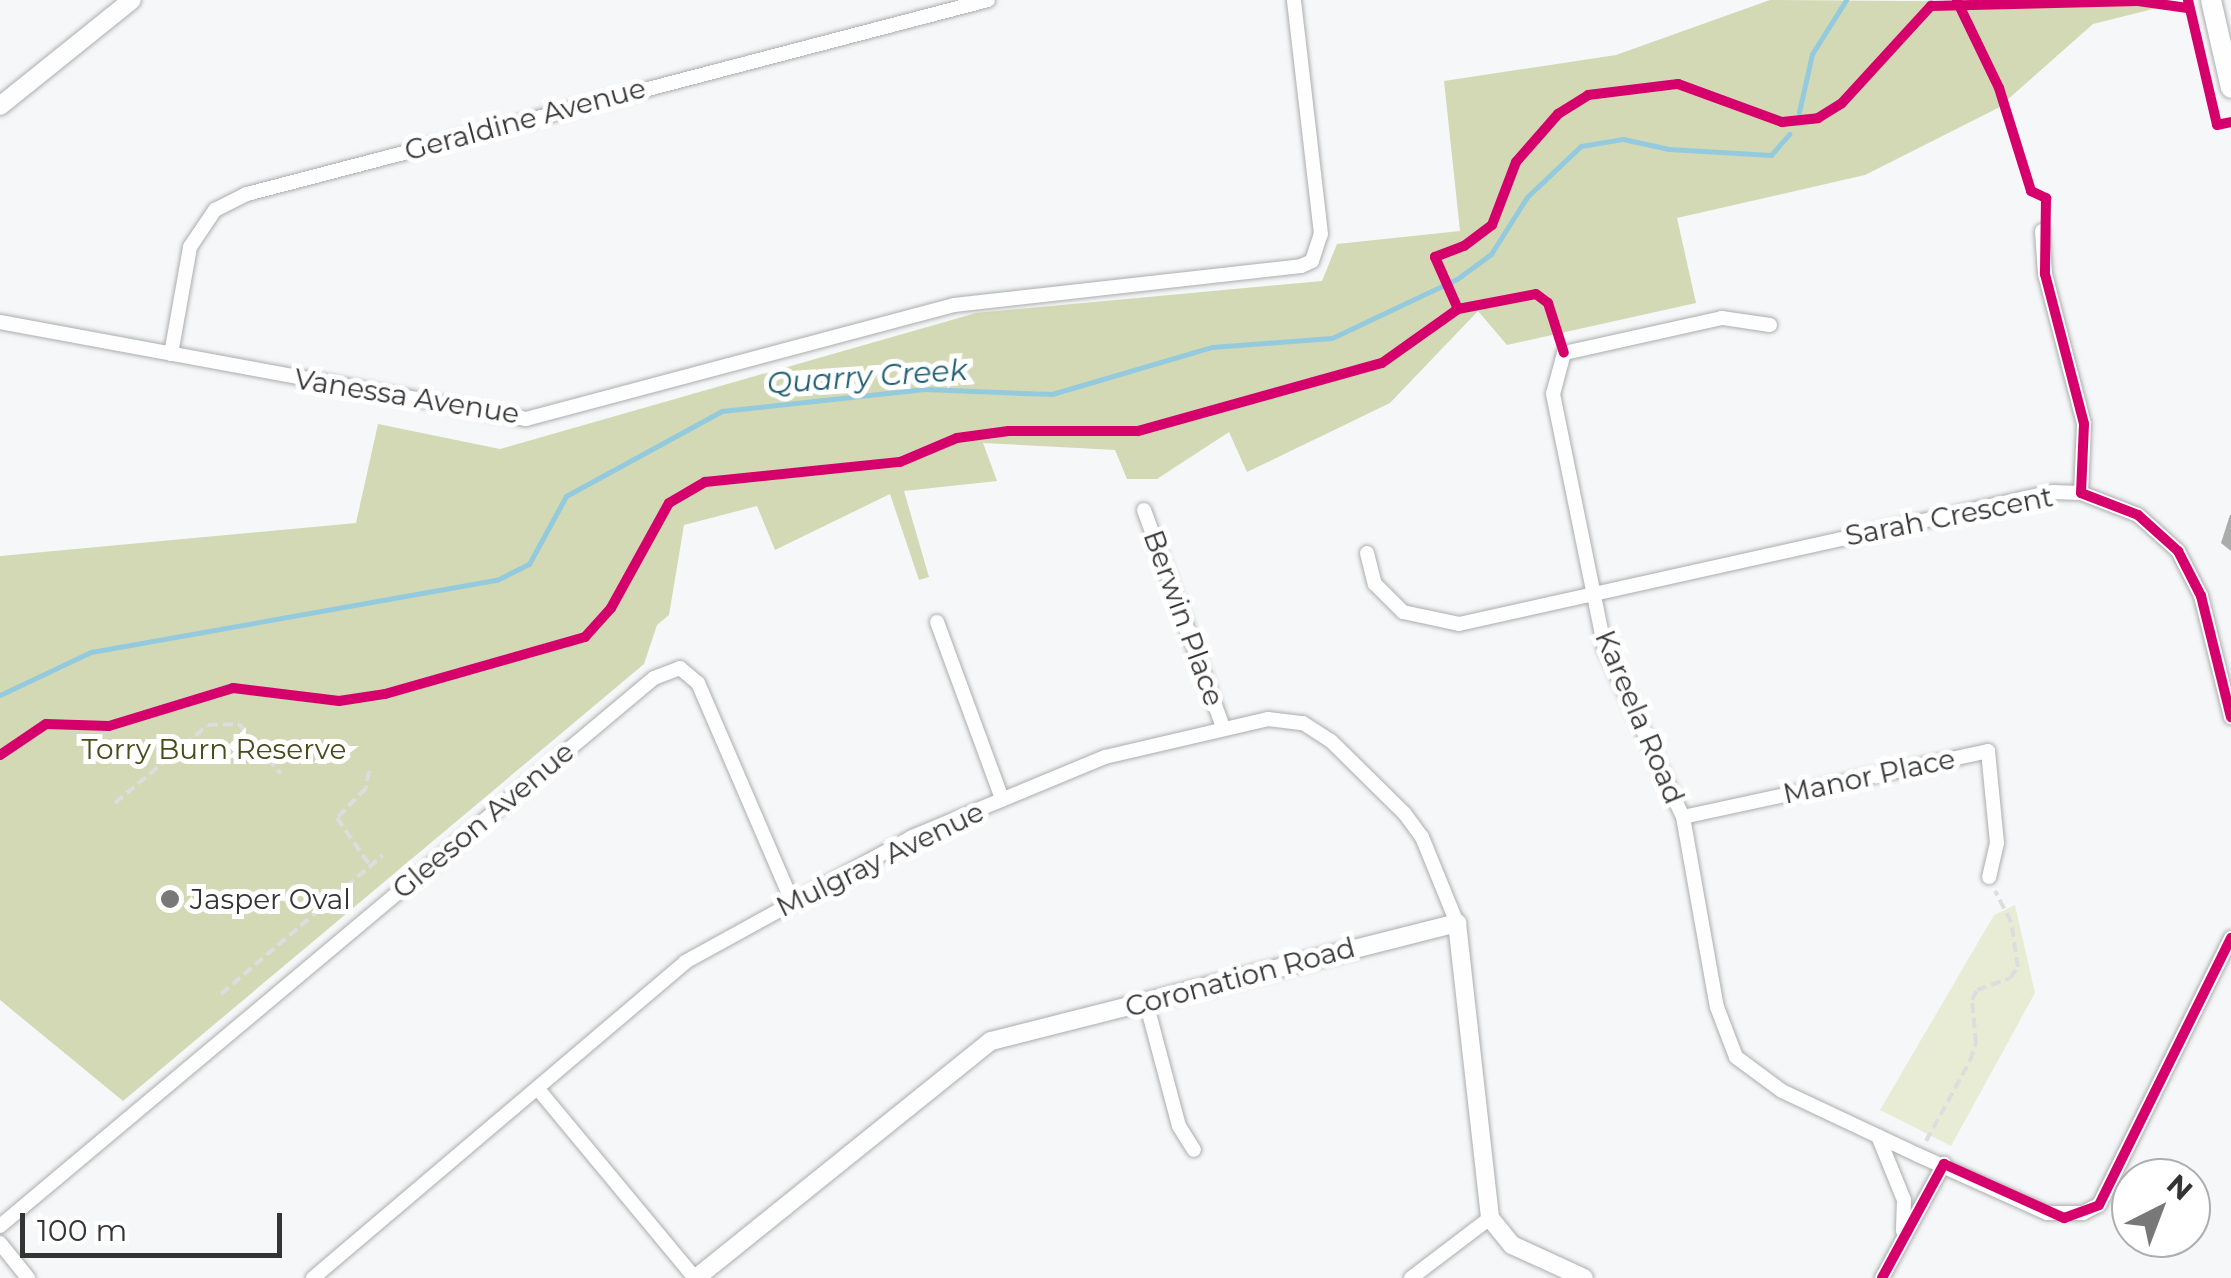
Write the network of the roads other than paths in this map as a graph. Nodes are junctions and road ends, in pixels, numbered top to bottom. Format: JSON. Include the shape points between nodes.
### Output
{"nodes":[{"id":1,"x":132,"y":0,"type":"edge"},
{"id":2,"x":988,"y":0,"type":"edge"},
{"id":3,"x":1294,"y":0,"type":"edge"},
{"id":4,"x":2210,"y":0,"type":"edge"},
{"id":5,"x":2231,"y":86,"type":"edge"},
{"id":6,"x":0,"y":106,"type":"edge"},
{"id":7,"x":2042,"y":231,"type":"dead end"},
{"id":8,"x":0,"y":322,"type":"edge"},
{"id":9,"x":1770,"y":326,"type":"dead end"},
{"id":10,"x":171,"y":354,"type":"junction"},
{"id":11,"x":2082,"y":493,"type":"junction"},
{"id":12,"x":1144,"y":510,"type":"dead end"},
{"id":13,"x":1367,"y":553,"type":"dead end"},
{"id":14,"x":1592,"y":592,"type":"junction"},
{"id":15,"x":937,"y":622,"type":"dead end"},
{"id":16,"x":2231,"y":718,"type":"edge"},
{"id":17,"x":1223,"y":726,"type":"junction"},
{"id":18,"x":1002,"y":799,"type":"junction"},
{"id":19,"x":1683,"y":817,"type":"junction"},
{"id":20,"x":1989,"y":877,"type":"road end"},
{"id":21,"x":792,"y":901,"type":"junction"},
{"id":22,"x":1457,"y":923,"type":"junction"},
{"id":23,"x":2231,"y":938,"type":"edge"},
{"id":24,"x":1146,"y":1002,"type":"junction"},
{"id":25,"x":538,"y":1089,"type":"junction"},
{"id":26,"x":1878,"y":1136,"type":"junction"},
{"id":27,"x":1194,"y":1150,"type":"dead end"},
{"id":28,"x":1944,"y":1164,"type":"junction"},
{"id":29,"x":1490,"y":1218,"type":"junction"},
{"id":30,"x":0,"y":1226,"type":"edge"},
{"id":31,"x":1903,"y":1236,"type":"junction"},
{"id":32,"x":0,"y":1243,"type":"edge"},
{"id":33,"x":22,"y":1276,"type":"edge"},
{"id":34,"x":314,"y":1278,"type":"edge"},
{"id":35,"x":696,"y":1278,"type":"edge"},
{"id":36,"x":1411,"y":1278,"type":"edge"},
{"id":37,"x":1584,"y":1278,"type":"edge"},
{"id":38,"x":1882,"y":1278,"type":"edge"}],
"edges":[{"from":1,"to":6,"type":"street"},
{"from":2,"to":10,"type":"street","name":"Geraldine Avenue","via":[[247,194],[215,210],[190,247]]},
{"from":3,"to":10,"type":"street","name":"Vanessa Avenue","via":[[1321,234],[1312,261],[1301,266],[954,306],[526,419]]},
{"from":4,"to":5,"type":"main road"},
{"from":7,"to":11,"type":"street","via":[[2045,274],[2084,424]]},
{"from":8,"to":10,"type":"street","name":"Vanessa Avenue"},
{"from":9,"to":14,"type":"street","name":"Kareela Road","via":[[1722,318],[1564,353],[1553,394]]},
{"from":11,"to":14,"type":"street","name":"Sarah Crescent","via":[[2052,492]]},
{"from":11,"to":16,"type":"street","name":"Sarah Crescent","via":[[2138,515],[2178,551],[2201,596]]},
{"from":12,"to":17,"type":"street","name":"Berwin Place"},
{"from":13,"to":14,"type":"street","name":"Sarah Crescent","via":[[1375,584],[1390,602],[1428,622],[1459,624]]},
{"from":14,"to":19,"type":"street","name":"Kareela Road","via":[[1604,649]]},
{"from":15,"to":18,"type":"street"},
{"from":17,"to":18,"type":"street","name":"Mulgray Avenue","via":[[1104,757]]},
{"from":17,"to":22,"type":"street","name":"Mulgray Avenue","via":[[1285,718],[1319,731],[1422,837]]},
{"from":18,"to":21,"type":"street","name":"Mulgray Avenue","via":[[912,837]]},
{"from":19,"to":20,"type":"street","name":"Manor Place","via":[[1988,751],[1997,843]]},
{"from":19,"to":26,"type":"street","name":"Kareela Road","via":[[1716,1007],[1736,1057],[1782,1091]]},
{"from":21,"to":25,"type":"street","name":"Mulgray Avenue","via":[[685,962]]},
{"from":21,"to":30,"type":"street","name":"Gleeson Avenue","via":[[698,682],[680,668],[654,678]]},
{"from":22,"to":24,"type":"street","name":"Coronation Road"},
{"from":22,"to":29,"type":"street"},
{"from":23,"to":28,"type":"street","via":[[2099,1205],[2064,1218]]},
{"from":24,"to":27,"type":"street","via":[[1179,1126]]},
{"from":24,"to":35,"type":"street","name":"Coronation Road","via":[[972,1050]]},
{"from":25,"to":34,"type":"street","name":"Mulgray Avenue"},
{"from":25,"to":35,"type":"street"},
{"from":26,"to":28,"type":"street","name":"Kareela Road"},
{"from":26,"to":31,"type":"street","via":[[1904,1200]]},
{"from":28,"to":31,"type":"street"},
{"from":29,"to":36,"type":"street"},
{"from":29,"to":37,"type":"street","via":[[1512,1245]]},
{"from":31,"to":38,"type":"street"},
{"from":32,"to":33,"type":"street"}]}
